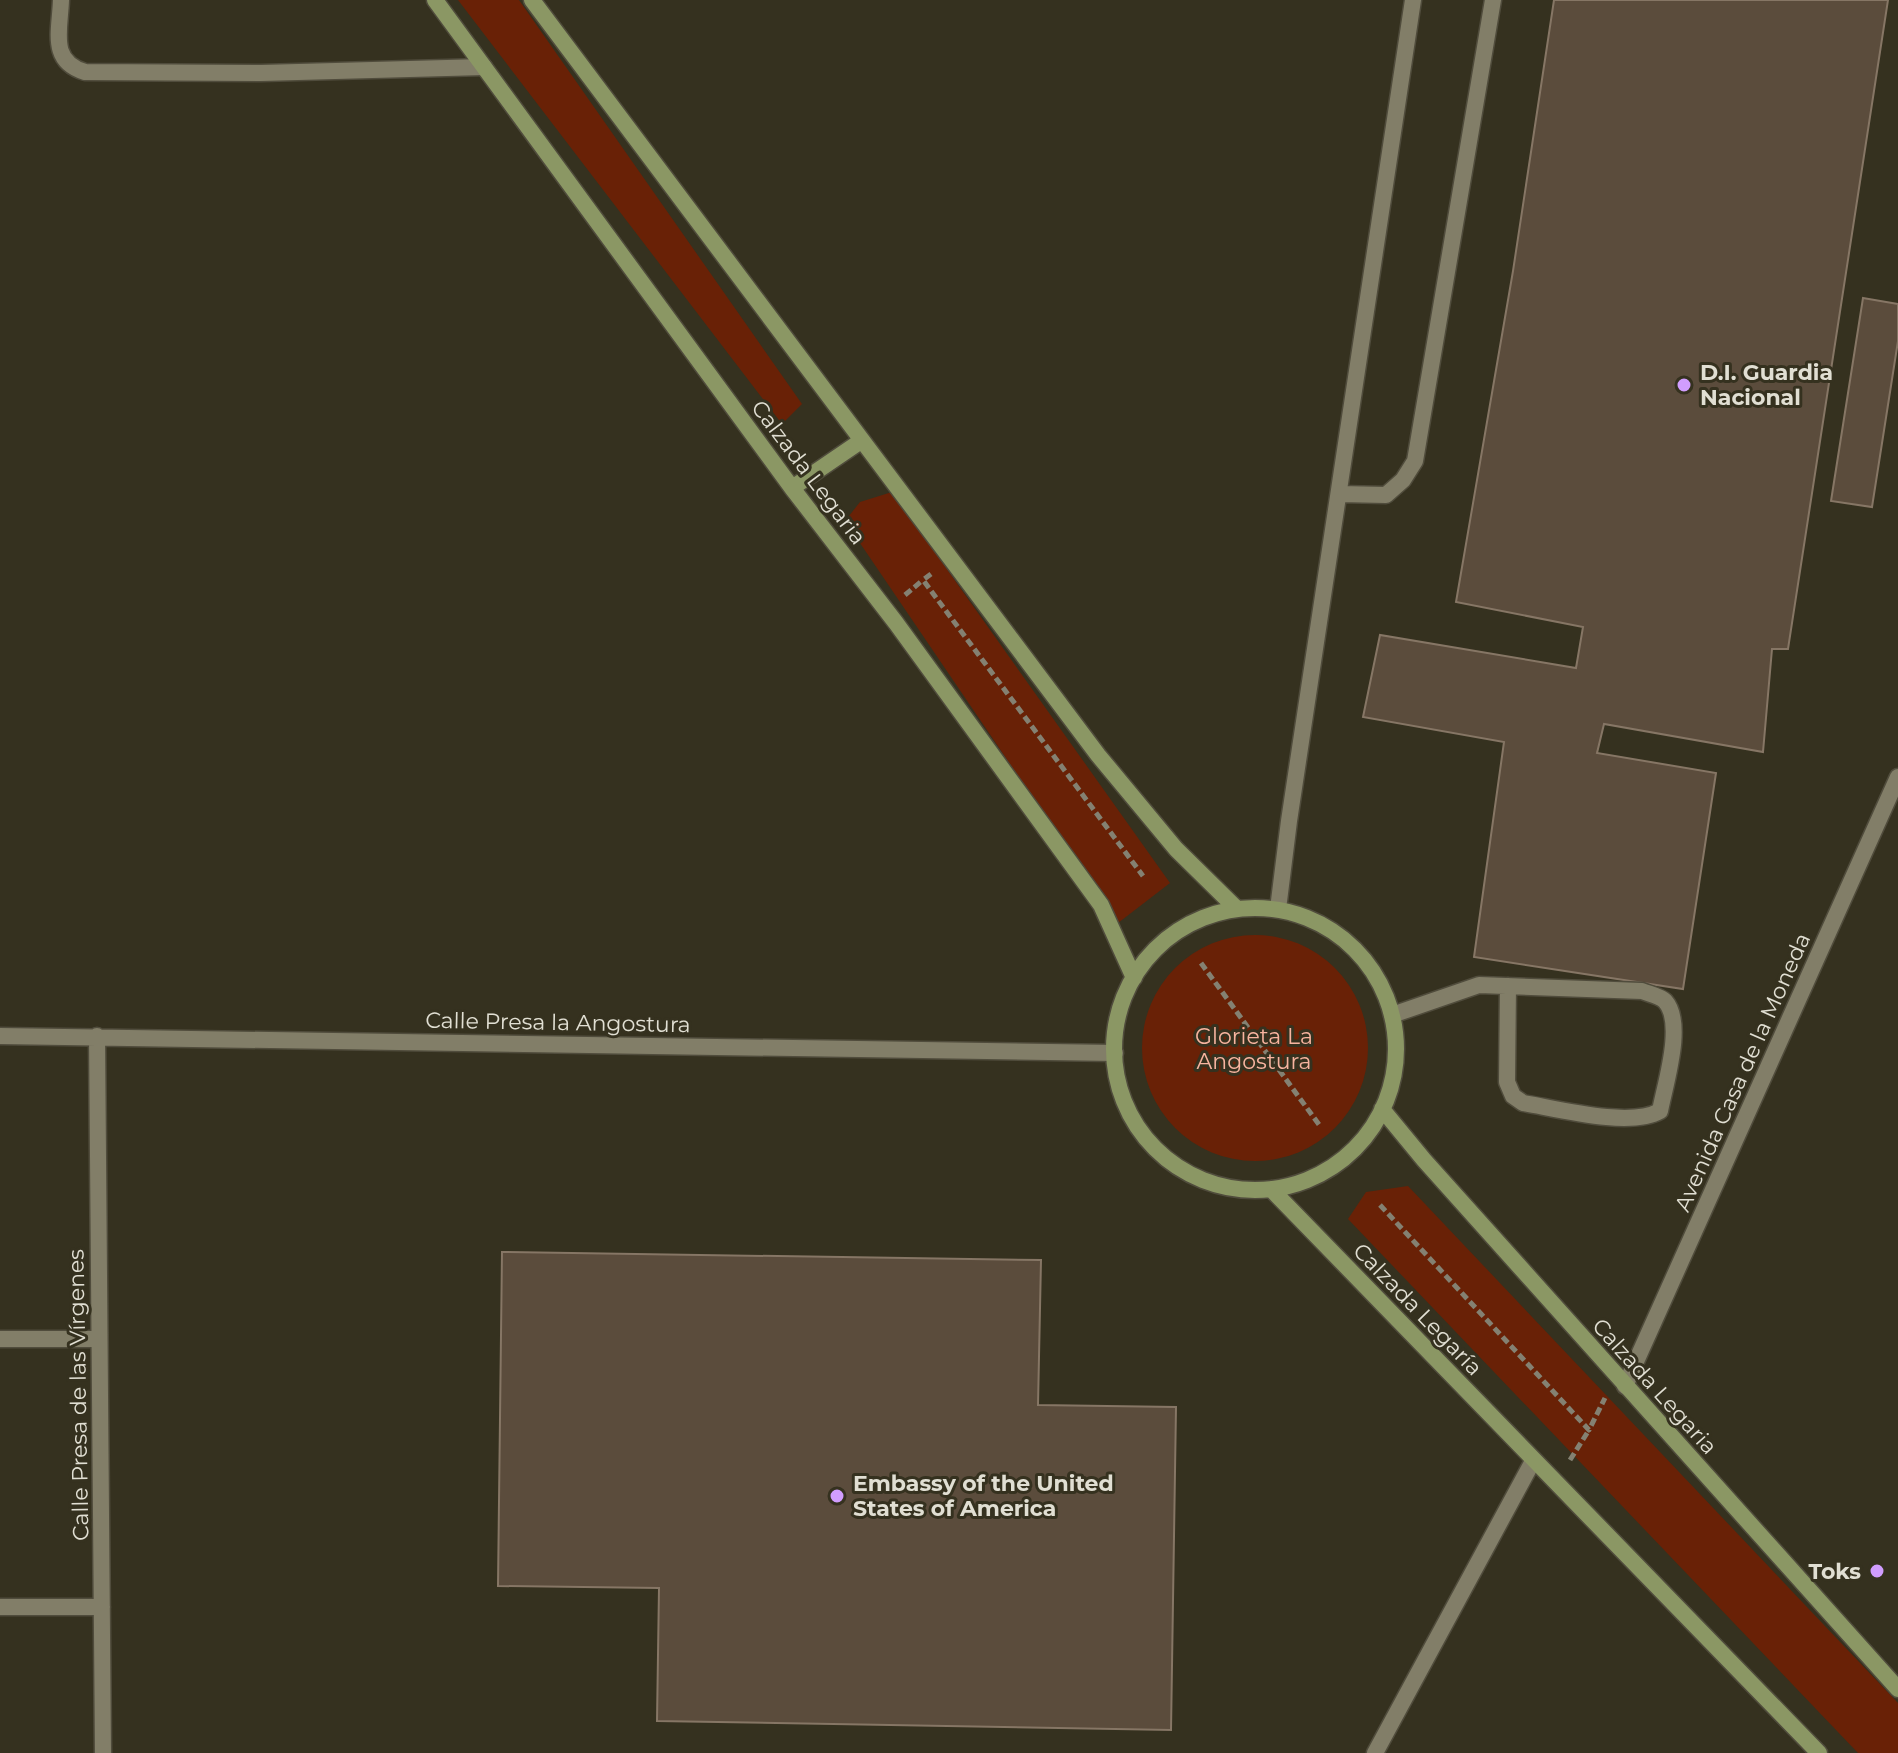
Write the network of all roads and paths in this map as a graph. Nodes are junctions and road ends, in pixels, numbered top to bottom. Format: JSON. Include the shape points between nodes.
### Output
{"nodes":[{"id":1,"x":61,"y":0,"type":"edge"},
{"id":2,"x":435,"y":0,"type":"edge"},
{"id":3,"x":532,"y":0,"type":"edge"},
{"id":4,"x":1413,"y":0,"type":"edge"},
{"id":5,"x":1493,"y":0,"type":"edge"},
{"id":6,"x":484,"y":67,"type":"junction"},
{"id":7,"x":861,"y":441,"type":"junction"},
{"id":8,"x":792,"y":488,"type":"junction"},
{"id":9,"x":1340,"y":494,"type":"junction"},
{"id":10,"x":949,"y":559,"type":"junction"},
{"id":11,"x":1898,"y":777,"type":"edge"},
{"id":12,"x":1143,"y":876,"type":"dead end"},
{"id":13,"x":1237,"y":909,"type":"junction"},
{"id":14,"x":1278,"y":909,"type":"junction"},
{"id":15,"x":1201,"y":963,"type":"dead end"},
{"id":16,"x":1134,"y":978,"type":"junction"},
{"id":17,"x":1508,"y":986,"type":"junction"},
{"id":18,"x":1392,"y":1015,"type":"junction"},
{"id":19,"x":0,"y":1036,"type":"edge"},
{"id":20,"x":97,"y":1036,"type":"junction"},
{"id":21,"x":1115,"y":1053,"type":"junction"},
{"id":22,"x":1382,"y":1109,"type":"junction"},
{"id":23,"x":1320,"y":1126,"type":"dead end"},
{"id":24,"x":1271,"y":1189,"type":"junction"},
{"id":25,"x":1380,"y":1205,"type":"dead end"},
{"id":26,"x":0,"y":1339,"type":"edge"},
{"id":27,"x":99,"y":1339,"type":"junction"},
{"id":28,"x":1621,"y":1381,"type":"junction"},
{"id":29,"x":1589,"y":1430,"type":"junction"},
{"id":30,"x":1533,"y":1461,"type":"junction"},
{"id":31,"x":1555,"y":1484,"type":"junction"},
{"id":32,"x":0,"y":1607,"type":"edge"},
{"id":33,"x":102,"y":1607,"type":"junction"},
{"id":34,"x":1897,"y":1688,"type":"edge"},
{"id":35,"x":103,"y":1753,"type":"edge"},
{"id":36,"x":1375,"y":1753,"type":"edge"},
{"id":37,"x":1819,"y":1753,"type":"edge"}],
"edges":[{"from":1,"to":6,"type":"street","via":[[62,57],[69,67],[85,72]]},
{"from":2,"to":6,"type":"main road","name":"Calzada Legaria"},
{"from":3,"to":7,"type":"main road"},
{"from":4,"to":9,"type":"street"},
{"from":5,"to":9,"type":"street","via":[[1415,461],[1386,495]]},
{"from":6,"to":8,"type":"main road","name":"Calzada Legaria"},
{"from":7,"to":8,"type":"main road"},
{"from":7,"to":10,"type":"main road"},
{"from":8,"to":16,"type":"main road","name":"Calzada Legaria","via":[[1101,905]]},
{"from":9,"to":14,"type":"street"},
{"from":10,"to":12,"type":"path","via":[[923,580]]},
{"from":10,"to":13,"type":"main road","via":[[1098,755],[1176,849]]},
{"from":11,"to":28,"type":"street","name":"Avenida Casa de la Moneda"},
{"from":13,"to":14,"type":"main road"},
{"from":13,"to":16,"type":"main road","via":[[1179,930]]},
{"from":14,"to":18,"type":"main road","via":[[1317,922],[1351,945],[1376,978]]},
{"from":15,"to":23,"type":"path"},
{"from":16,"to":21,"type":"main road","via":[[1121,1009]]},
{"from":17,"to":17,"type":"street","via":[[1642,991],[1663,999],[1675,1028],[1660,1111],[1629,1119],[1523,1103],[1513,1096],[1507,1082]]},
{"from":17,"to":18,"type":"street","via":[[1479,985]]},
{"from":18,"to":22,"type":"main road","via":[[1396,1057]]},
{"from":19,"to":20,"type":"street","name":"Calle Presa la Angostura"},
{"from":20,"to":21,"type":"street","name":"Calle Presa la Angostura"},
{"from":20,"to":27,"type":"street","name":"Calle Presa de las Vírgenes"},
{"from":21,"to":24,"type":"main road","via":[[1131,1115],[1163,1155],[1220,1185]]},
{"from":22,"to":24,"type":"main road","via":[[1342,1160],[1308,1180]]},
{"from":22,"to":28,"type":"main road","name":"Calzada Legaria"},
{"from":24,"to":30,"type":"main road","name":"Calzada Legaría"},
{"from":25,"to":29,"type":"path"},
{"from":26,"to":27,"type":"street"},
{"from":27,"to":33,"type":"street","name":"Calle Presa de las Vírgenes"},
{"from":28,"to":29,"type":"path"},
{"from":28,"to":34,"type":"main road","name":"Calzada Legaria"},
{"from":29,"to":31,"type":"path"},
{"from":30,"to":31,"type":"main road"},
{"from":30,"to":36,"type":"street"},
{"from":31,"to":37,"type":"main road"},
{"from":32,"to":33,"type":"street"},
{"from":33,"to":35,"type":"street","name":"Calle Presa de las Vírgenes"}]}
